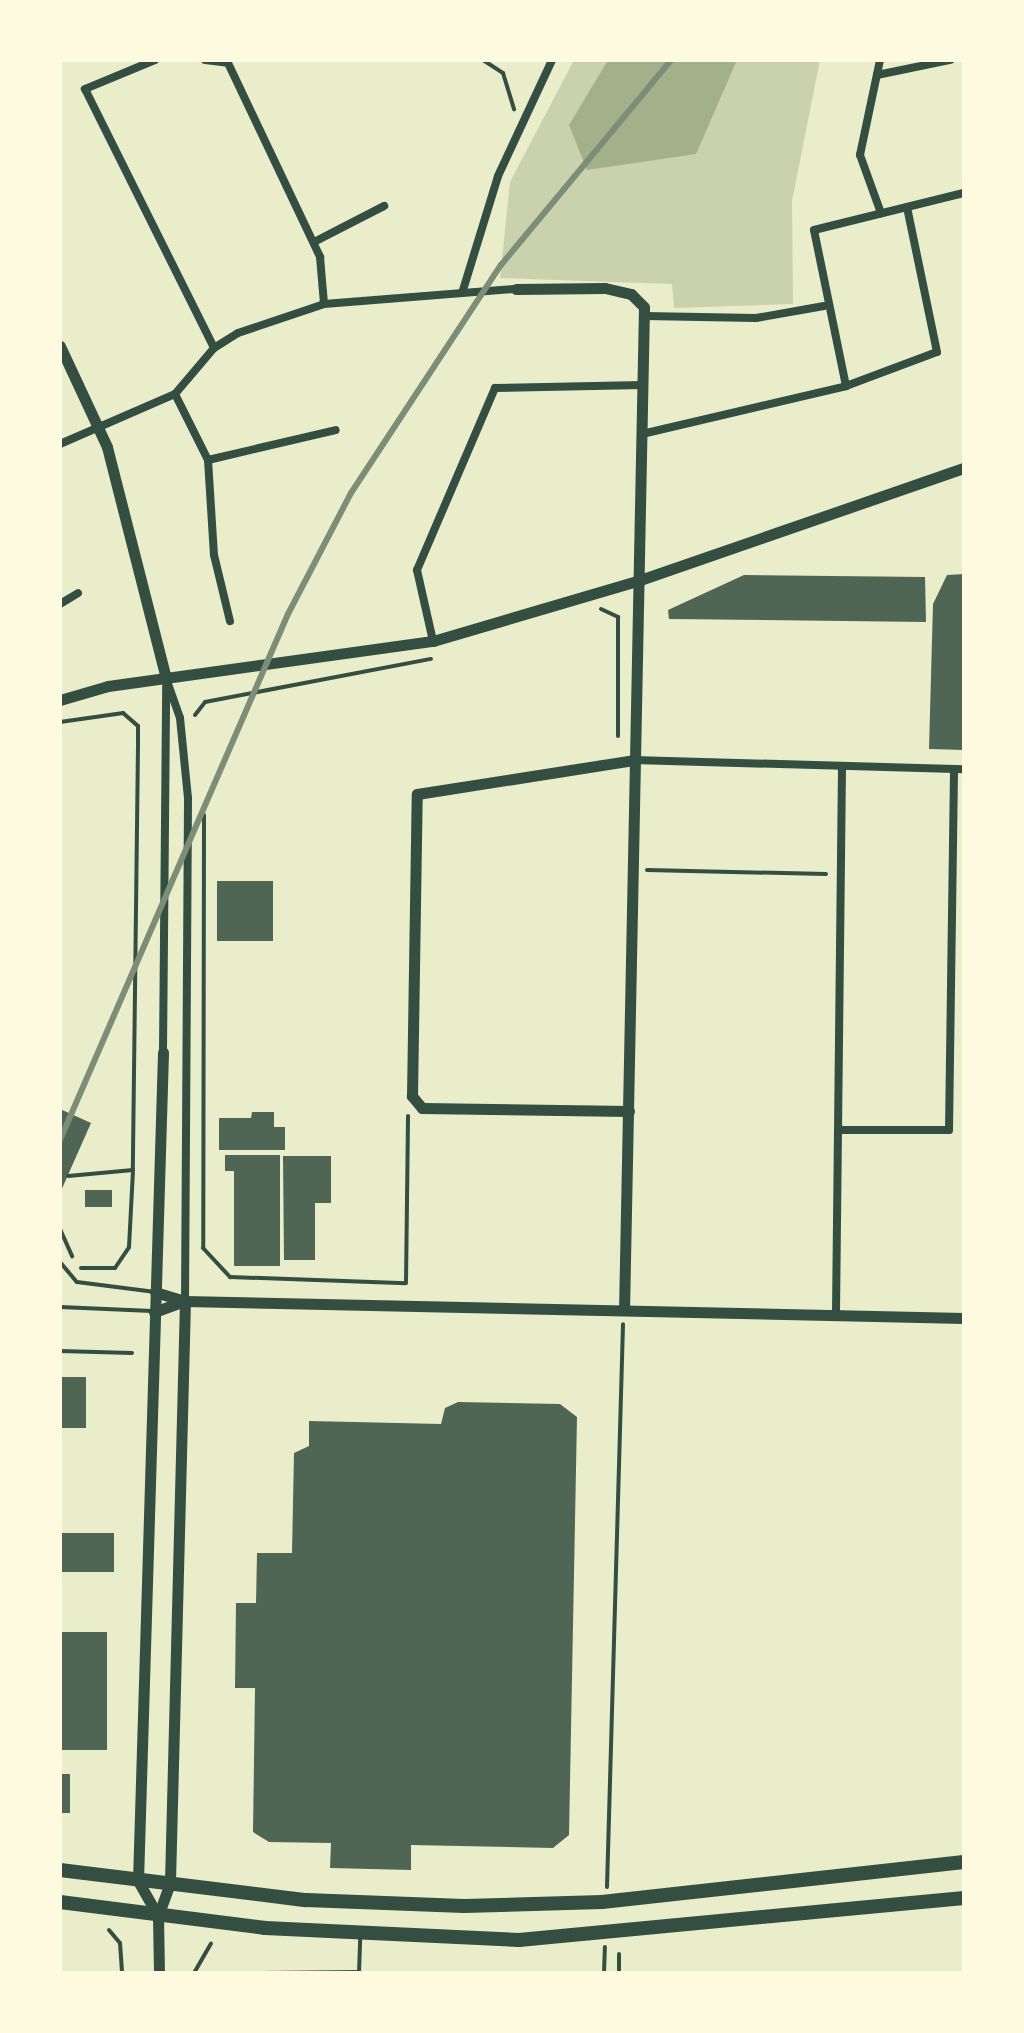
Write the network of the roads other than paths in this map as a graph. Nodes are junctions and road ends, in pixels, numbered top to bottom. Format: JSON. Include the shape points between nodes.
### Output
{"nodes":[{"id":1,"x":152,"y":60,"type":"edge"},
{"id":2,"x":205,"y":60,"type":"edge"},
{"id":3,"x":552,"y":60,"type":"edge"},
{"id":4,"x":880,"y":60,"type":"edge"},
{"id":5,"x":950,"y":60,"type":"edge"},
{"id":6,"x":877,"y":75,"type":"junction"},
{"id":7,"x":964,"y":193,"type":"edge"},
{"id":8,"x":384,"y":206,"type":"dead end"},
{"id":9,"x":907,"y":207,"type":"junction"},
{"id":10,"x":881,"y":213,"type":"junction"},
{"id":11,"x":314,"y":242,"type":"junction"},
{"id":12,"x":516,"y":289,"type":"joint"},
{"id":13,"x":463,"y":290,"type":"junction"},
{"id":14,"x":324,"y":304,"type":"junction"},
{"id":15,"x":824,"y":306,"type":"junction"},
{"id":16,"x":644,"y":316,"type":"junction"},
{"id":17,"x":60,"y":346,"type":"edge"},
{"id":18,"x":214,"y":348,"type":"junction"},
{"id":19,"x":643,"y":385,"type":"junction"},
{"id":20,"x":846,"y":386,"type":"junction"},
{"id":21,"x":175,"y":394,"type":"junction"},
{"id":22,"x":336,"y":430,"type":"dead end"},
{"id":23,"x":642,"y":434,"type":"junction"},
{"id":24,"x":60,"y":444,"type":"edge"},
{"id":25,"x":208,"y":460,"type":"junction"},
{"id":26,"x":964,"y":468,"type":"edge"},
{"id":27,"x":640,"y":580,"type":"junction"},
{"id":28,"x":78,"y":593,"type":"dead end"},
{"id":29,"x":60,"y":604,"type":"edge"},
{"id":30,"x":230,"y":621,"type":"dead end"},
{"id":31,"x":433,"y":641,"type":"junction"},
{"id":32,"x":166,"y":678,"type":"junction"},
{"id":33,"x":60,"y":700,"type":"edge"},
{"id":34,"x":633,"y":760,"type":"junction"},
{"id":35,"x":842,"y":767,"type":"junction"},
{"id":36,"x":959,"y":769,"type":"edge"},
{"id":37,"x":163,"y":1052,"type":"joint"},
{"id":38,"x":629,"y":1111,"type":"junction"},
{"id":39,"x":838,"y":1130,"type":"junction"},
{"id":40,"x":60,"y":1262,"type":"edge"},
{"id":41,"x":155,"y":1292,"type":"junction"},
{"id":42,"x":185,"y":1301,"type":"junction"},
{"id":43,"x":60,"y":1307,"type":"edge"},
{"id":44,"x":624,"y":1309,"type":"junction"},
{"id":45,"x":154,"y":1312,"type":"junction"},
{"id":46,"x":836,"y":1313,"type":"junction"},
{"id":47,"x":964,"y":1318,"type":"edge"},
{"id":48,"x":964,"y":1862,"type":"edge"},
{"id":49,"x":60,"y":1870,"type":"edge"},
{"id":50,"x":138,"y":1881,"type":"junction"},
{"id":51,"x":170,"y":1883,"type":"junction"},
{"id":52,"x":964,"y":1898,"type":"edge"},
{"id":53,"x":60,"y":1902,"type":"edge"},
{"id":54,"x":158,"y":1916,"type":"junction"},
{"id":55,"x":360,"y":1935,"type":"junction"},
{"id":56,"x":159,"y":1973,"type":"edge"},
{"id":57,"x":259,"y":1973,"type":"edge"},
{"id":58,"x":359,"y":1973,"type":"edge"}],
"edges":[{"from":1,"to":18,"type":"street","via":[[85,89]]},
{"from":2,"to":11,"type":"street","via":[[228,63]]},
{"from":3,"to":13,"type":"street","via":[[518,124]]},
{"from":4,"to":6,"type":"street"},
{"from":5,"to":6,"type":"street"},
{"from":6,"to":10,"type":"street","via":[[860,155]]},
{"from":7,"to":9,"type":"street"},
{"from":8,"to":11,"type":"street"},
{"from":9,"to":10,"type":"street"},
{"from":9,"to":20,"type":"street","via":[[937,352]]},
{"from":10,"to":15,"type":"street","via":[[814,230]]},
{"from":11,"to":14,"type":"street"},
{"from":12,"to":13,"type":"street"},
{"from":12,"to":16,"type":"street","via":[[631,294]]},
{"from":13,"to":14,"type":"street"},
{"from":14,"to":18,"type":"street"},
{"from":15,"to":16,"type":"street","via":[[756,318]]},
{"from":15,"to":20,"type":"street"},
{"from":16,"to":19,"type":"street"},
{"from":17,"to":32,"type":"street","via":[[107,447]]},
{"from":18,"to":21,"type":"street"},
{"from":19,"to":23,"type":"street"},
{"from":19,"to":31,"type":"street","via":[[495,388],[417,570]]},
{"from":20,"to":23,"type":"street"},
{"from":21,"to":24,"type":"street"},
{"from":21,"to":25,"type":"street"},
{"from":22,"to":25,"type":"street"},
{"from":23,"to":27,"type":"street"},
{"from":25,"to":30,"type":"street","via":[[214,555]]},
{"from":26,"to":27,"type":"street"},
{"from":27,"to":31,"type":"street"},
{"from":27,"to":34,"type":"street"},
{"from":28,"to":29,"type":"street"},
{"from":31,"to":32,"type":"street"},
{"from":32,"to":33,"type":"street"},
{"from":32,"to":37,"type":"street"},
{"from":32,"to":42,"type":"street","via":[[180,718],[188,798]]},
{"from":34,"to":35,"type":"street"},
{"from":34,"to":38,"type":"street"},
{"from":34,"to":38,"type":"street","via":[[417,794],[415,1104]]},
{"from":35,"to":36,"type":"street"},
{"from":35,"to":39,"type":"street"},
{"from":36,"to":39,"type":"street","via":[[949,1130]]},
{"from":37,"to":41,"type":"street"},
{"from":38,"to":44,"type":"street"},
{"from":39,"to":46,"type":"street"},
{"from":40,"to":41,"type":"lane","via":[[77,1282]]},
{"from":41,"to":42,"type":"street"},
{"from":41,"to":45,"type":"street"},
{"from":42,"to":44,"type":"street"},
{"from":42,"to":45,"type":"street"},
{"from":42,"to":51,"type":"street"},
{"from":43,"to":45,"type":"lane"},
{"from":44,"to":46,"type":"street"},
{"from":45,"to":50,"type":"street"},
{"from":46,"to":47,"type":"street"},
{"from":48,"to":51,"type":"highway","via":[[535,1905],[306,1900]]},
{"from":49,"to":50,"type":"highway"},
{"from":50,"to":51,"type":"highway"},
{"from":50,"to":54,"type":"street"},
{"from":51,"to":54,"type":"street"},
{"from":52,"to":55,"type":"highway","via":[[603,1937]]},
{"from":53,"to":54,"type":"highway"},
{"from":54,"to":55,"type":"highway"},
{"from":54,"to":56,"type":"street"},
{"from":55,"to":58,"type":"lane"},
{"from":57,"to":58,"type":"lane"}]}
